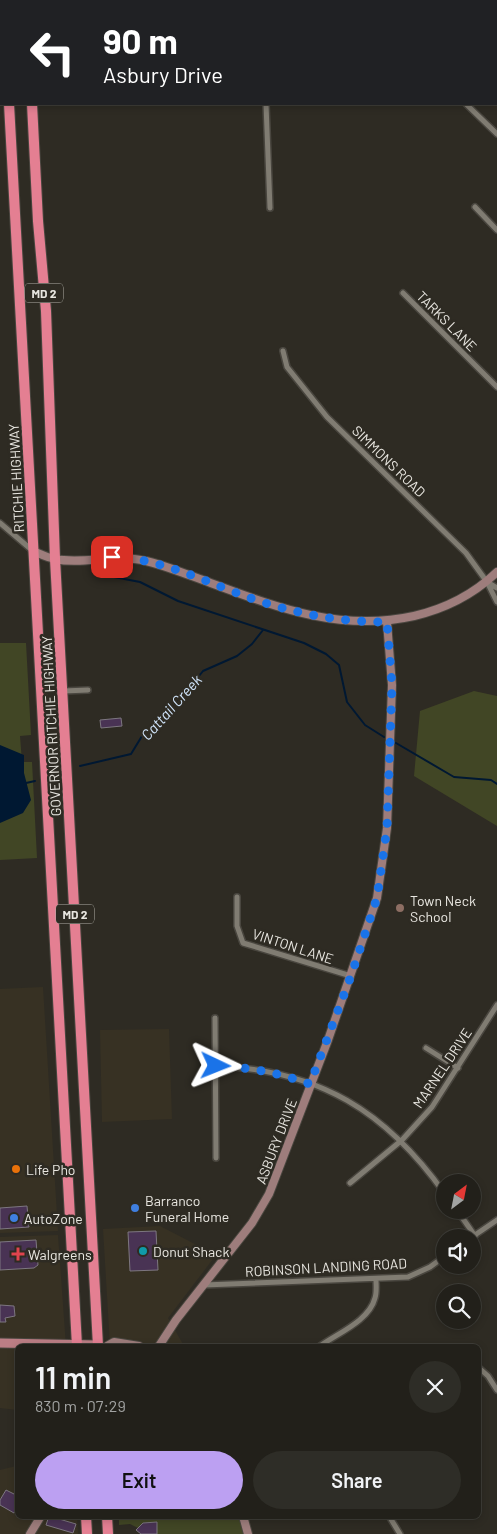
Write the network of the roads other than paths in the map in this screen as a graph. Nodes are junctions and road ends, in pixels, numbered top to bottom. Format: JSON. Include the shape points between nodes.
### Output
{"nodes":[{"id":1,"x":10,"y":105,"type":"edge"},
{"id":2,"x":32,"y":105,"type":"edge"},
{"id":3,"x":266,"y":105,"type":"edge"},
{"id":4,"x":467,"y":105,"type":"edge"},
{"id":5,"x":497,"y":134,"type":"edge"},
{"id":6,"x":475,"y":207,"type":"dead end"},
{"id":7,"x":270,"y":208,"type":"dead end"},
{"id":8,"x":497,"y":230,"type":"edge"},
{"id":9,"x":403,"y":293,"type":"dead end"},
{"id":10,"x":283,"y":351,"type":"dead end"},
{"id":11,"x":497,"y":387,"type":"edge"},
{"id":12,"x":0,"y":523,"type":"edge"},
{"id":13,"x":33,"y":552,"type":"junction"},
{"id":14,"x":55,"y":559,"type":"junction"},
{"id":15,"x":497,"y":572,"type":"edge"},
{"id":16,"x":487,"y":582,"type":"junction"},
{"id":17,"x":497,"y":588,"type":"edge"},
{"id":18,"x":497,"y":602,"type":"edge"},
{"id":19,"x":387,"y":622,"type":"junction"},
{"id":20,"x":88,"y":690,"type":"dead end"},
{"id":21,"x":63,"y":691,"type":"junction"},
{"id":22,"x":236,"y":897,"type":"dead end"},
{"id":23,"x":351,"y":976,"type":"junction"},
{"id":24,"x":497,"y":1005,"type":"edge"},
{"id":25,"x":215,"y":1018,"type":"dead end"},
{"id":26,"x":426,"y":1048,"type":"dead end"},
{"id":27,"x":216,"y":1066,"type":"junction"},
{"id":28,"x":458,"y":1068,"type":"junction"},
{"id":29,"x":310,"y":1084,"type":"junction"},
{"id":30,"x":402,"y":1140,"type":"junction"},
{"id":31,"x":216,"y":1158,"type":"dead end"},
{"id":32,"x":436,"y":1181,"type":"edge"},
{"id":33,"x":350,"y":1183,"type":"dead end"},
{"id":34,"x":497,"y":1220,"type":"edge"},
{"id":35,"x":481,"y":1231,"type":"edge"},
{"id":36,"x":436,"y":1263,"type":"edge"},
{"id":37,"x":376,"y":1279,"type":"junction"},
{"id":38,"x":203,"y":1285,"type":"junction"},
{"id":39,"x":0,"y":1342,"type":"edge"},
{"id":40,"x":51,"y":1344,"type":"edge"},
{"id":41,"x":77,"y":1344,"type":"edge"},
{"id":42,"x":102,"y":1344,"type":"edge"},
{"id":43,"x":108,"y":1344,"type":"edge"},
{"id":44,"x":126,"y":1344,"type":"edge"},
{"id":45,"x":160,"y":1344,"type":"edge"},
{"id":46,"x":323,"y":1344,"type":"edge"},
{"id":47,"x":481,"y":1370,"type":"edge"},
{"id":48,"x":497,"y":1390,"type":"edge"},
{"id":49,"x":40,"y":1519,"type":"edge"},
{"id":50,"x":86,"y":1519,"type":"edge"},
{"id":51,"x":107,"y":1519,"type":"edge"},
{"id":52,"x":244,"y":1519,"type":"edge"},
{"id":53,"x":391,"y":1519,"type":"edge"},
{"id":54,"x":30,"y":1534,"type":"edge"},
{"id":55,"x":88,"y":1534,"type":"edge"},
{"id":56,"x":108,"y":1534,"type":"edge"},
{"id":57,"x":248,"y":1534,"type":"edge"},
{"id":58,"x":400,"y":1534,"type":"edge"}],
"edges":[{"from":1,"to":13,"type":"highway","name":"RITCHIE HIGHWAY","number":"MD 2"},
{"from":2,"to":14,"type":"highway","name":"GOVERNOR RITCHIE HIGHWAY","number":"MD 2","via":[[46,311]]},
{"from":3,"to":7,"type":"street"},
{"from":4,"to":5,"type":"street"},
{"from":6,"to":8,"type":"street"},
{"from":9,"to":11,"type":"street","name":"TARKS LANE"},
{"from":10,"to":16,"type":"street","name":"SIMMONS ROAD","via":[[287,367],[327,417],[466,553]]},
{"from":12,"to":13,"type":"street"},
{"from":13,"to":14,"type":"street"},
{"from":13,"to":41,"type":"highway","name":"GOVERNOR RITCHIE HIGHWAY","number":"MD 2"},
{"from":14,"to":19,"type":"street","via":[[136,558],[308,615],[341,621]]},
{"from":14,"to":21,"type":"highway","name":"GOVERNOR RITCHIE HIGHWAY","number":"MD 2"},
{"from":15,"to":16,"type":"street"},
{"from":16,"to":17,"type":"street"},
{"from":16,"to":18,"type":"street"},
{"from":16,"to":19,"type":"street","via":[[434,611]]},
{"from":19,"to":23,"type":"street","name":"ASBURY DRIVE","via":[[392,685],[387,828],[377,898]]},
{"from":20,"to":21,"type":"street"},
{"from":21,"to":42,"type":"highway","name":"GOVERNOR RITCHIE HIGHWAY","number":"MD 2"},
{"from":22,"to":23,"type":"street","name":"VINTON LANE","via":[[237,926],[243,942]]},
{"from":23,"to":29,"type":"street","name":"ASBURY DRIVE"},
{"from":24,"to":28,"type":"street","name":"MARNEL DRIVE"},
{"from":25,"to":27,"type":"street"},
{"from":26,"to":28,"type":"street"},
{"from":27,"to":29,"type":"street","via":[[250,1067]]},
{"from":27,"to":31,"type":"street"},
{"from":28,"to":30,"type":"street","name":"MARNEL DRIVE","via":[[432,1107]]},
{"from":29,"to":30,"type":"street","via":[[356,1104]]},
{"from":29,"to":38,"type":"street","name":"ASBURY DRIVE","via":[[269,1194],[252,1223]]},
{"from":30,"to":32,"type":"street"},
{"from":30,"to":33,"type":"street","name":"MARNEL DRIVE"},
{"from":34,"to":35,"type":"street"},
{"from":36,"to":37,"type":"street","name":"ROBINSON LANDING ROAD","via":[[408,1277]]},
{"from":37,"to":38,"type":"street","name":"ROBINSON LANDING ROAD"},
{"from":37,"to":46,"type":"street","via":[[376,1298],[371,1309]]},
{"from":38,"to":45,"type":"street","name":"ASBURY DRIVE"},
{"from":39,"to":40,"type":"main road"},
{"from":43,"to":44,"type":"street"},
{"from":47,"to":48,"type":"street"},
{"from":49,"to":54,"type":"street"},
{"from":50,"to":55,"type":"highway"},
{"from":51,"to":56,"type":"highway"},
{"from":52,"to":57,"type":"street"},
{"from":53,"to":58,"type":"street"}]}
